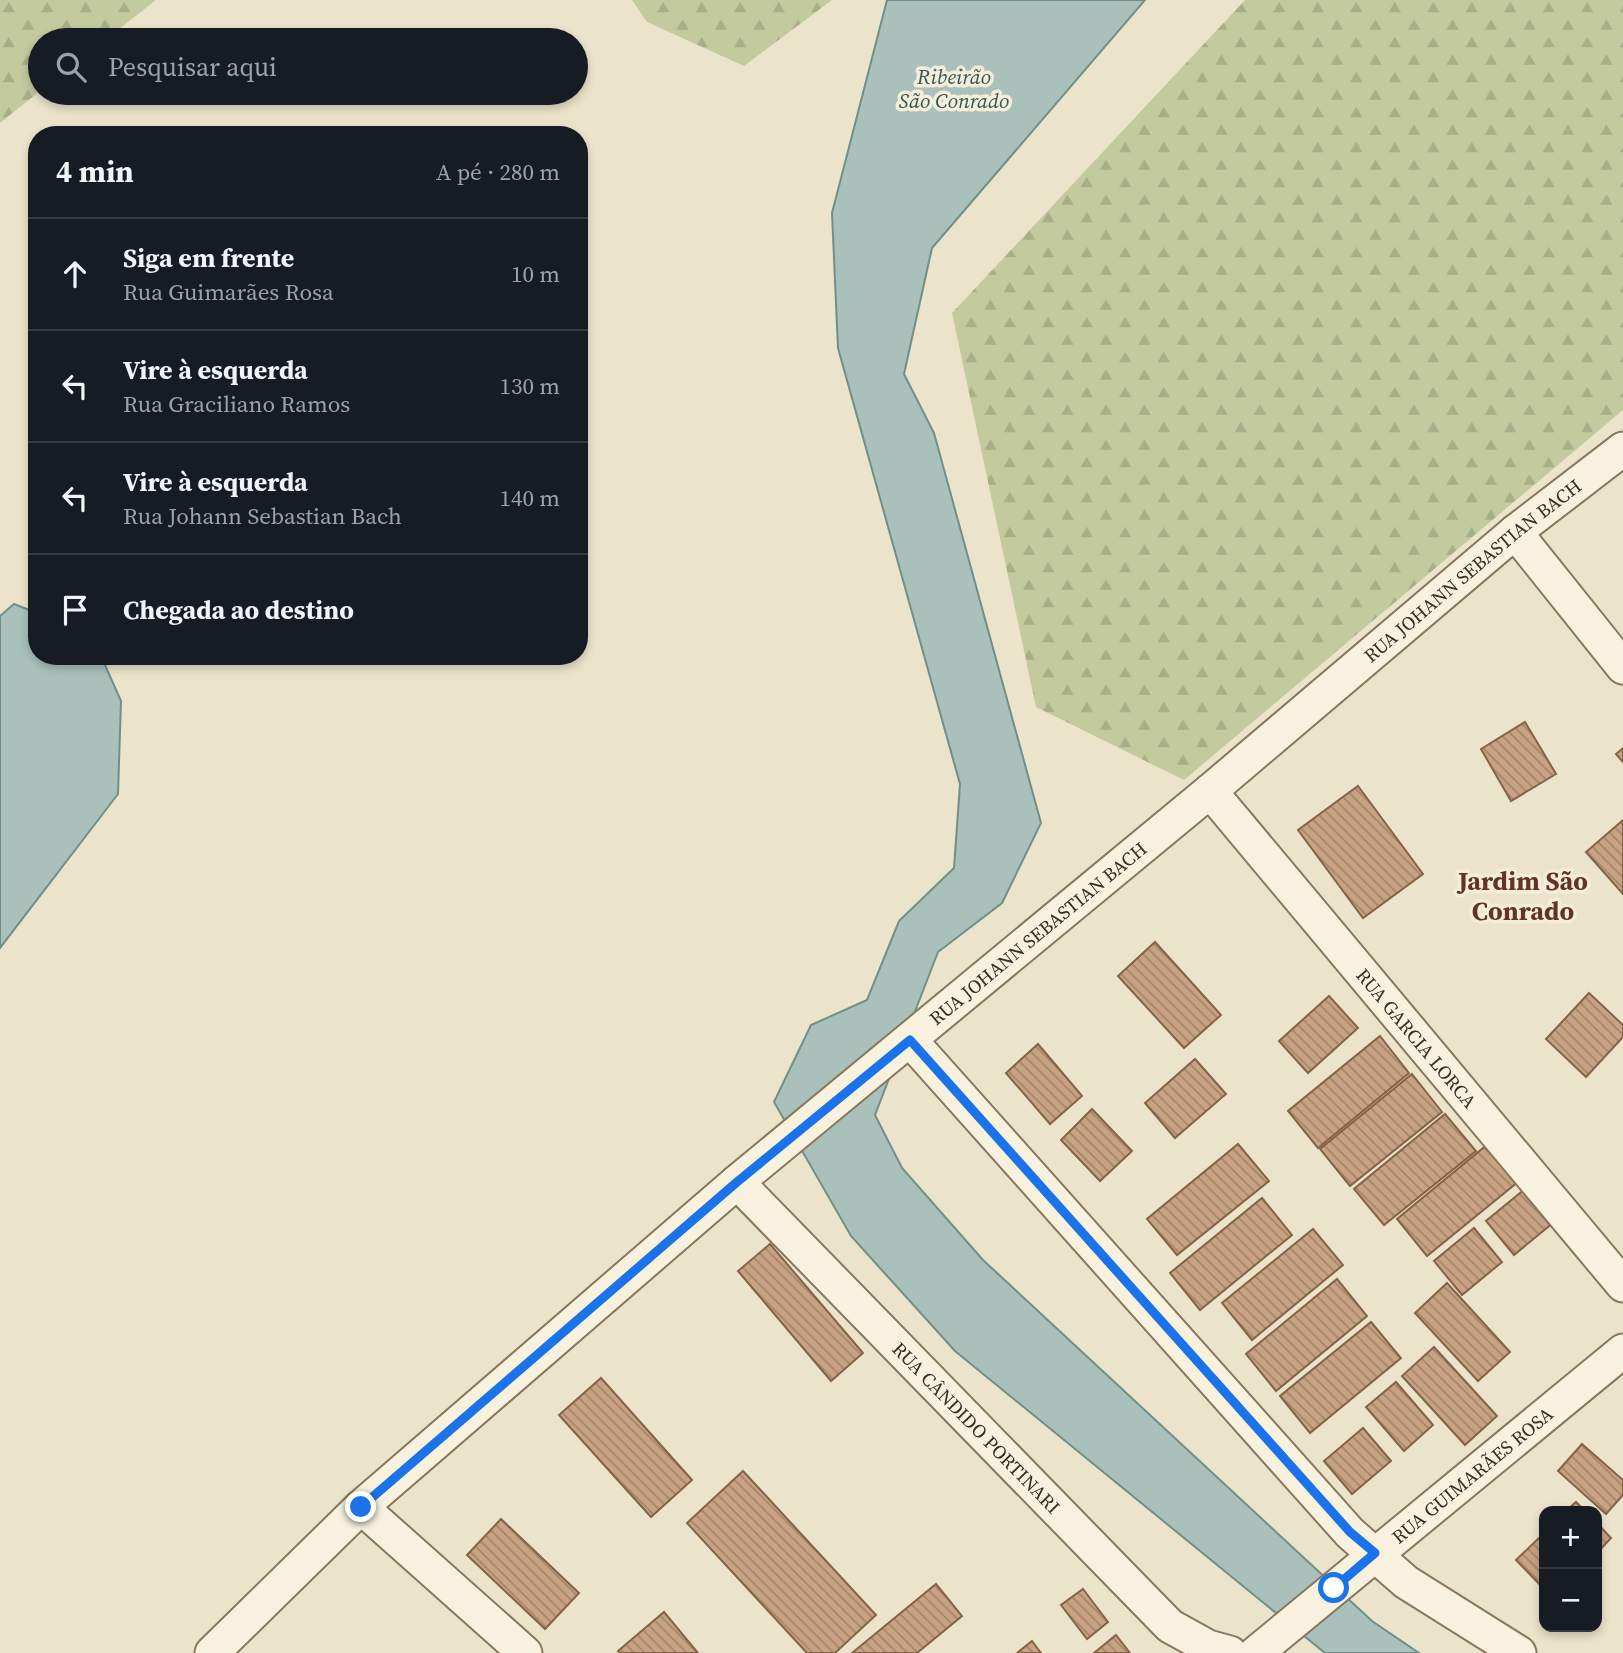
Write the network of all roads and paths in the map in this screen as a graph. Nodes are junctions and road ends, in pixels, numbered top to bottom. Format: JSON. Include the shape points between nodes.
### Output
{"nodes":[{"id":1,"x":1623,"y":449,"type":"edge"},
{"id":2,"x":1516,"y":533,"type":"junction"},
{"id":3,"x":1623,"y":667,"type":"edge"},
{"id":4,"x":1210,"y":792,"type":"junction"},
{"id":5,"x":910,"y":1040,"type":"junction"},
{"id":6,"x":737,"y":1182,"type":"junction"},
{"id":7,"x":1623,"y":1285,"type":"edge"},
{"id":8,"x":1623,"y":1351,"type":"edge"},
{"id":9,"x":361,"y":1507,"type":"junction"},
{"id":10,"x":1375,"y":1553,"type":"junction"},
{"id":11,"x":212,"y":1653,"type":"edge"},
{"id":12,"x":525,"y":1653,"type":"edge"},
{"id":13,"x":1230,"y":1653,"type":"edge"},
{"id":14,"x":1256,"y":1653,"type":"edge"},
{"id":15,"x":1519,"y":1653,"type":"edge"}],
"edges":[{"from":1,"to":2,"type":"street","name":"RUA JOHANN SEBASTIAN BACH"},
{"from":2,"to":3,"type":"street"},
{"from":2,"to":4,"type":"street","name":"RUA JOHANN SEBASTIAN BACH"},
{"from":4,"to":5,"type":"street","name":"RUA JOHANN SEBASTIAN BACH"},
{"from":4,"to":7,"type":"street","name":"RUA GARCIA LORCA"},
{"from":5,"to":6,"type":"street","name":"RUA JOHANN SEBASTIAN BACH"},
{"from":5,"to":10,"type":"street","via":[[1341,1522]]},
{"from":6,"to":9,"type":"street","name":"RUA JOHANN SEBASTIAN BACH"},
{"from":6,"to":13,"type":"street","name":"RUA CÂNDIDO PORTINARI","via":[[1170,1626],[1208,1647]]},
{"from":8,"to":10,"type":"street","name":"RUA GUIMARÃES ROSA"},
{"from":9,"to":11,"type":"street","name":"RUA JOHANN SEBASTIAN BACH"},
{"from":9,"to":12,"type":"street"},
{"from":10,"to":14,"type":"street","name":"RUA GUIMARÃES ROSA"},
{"from":10,"to":15,"type":"street","via":[[1406,1582]]}]}
